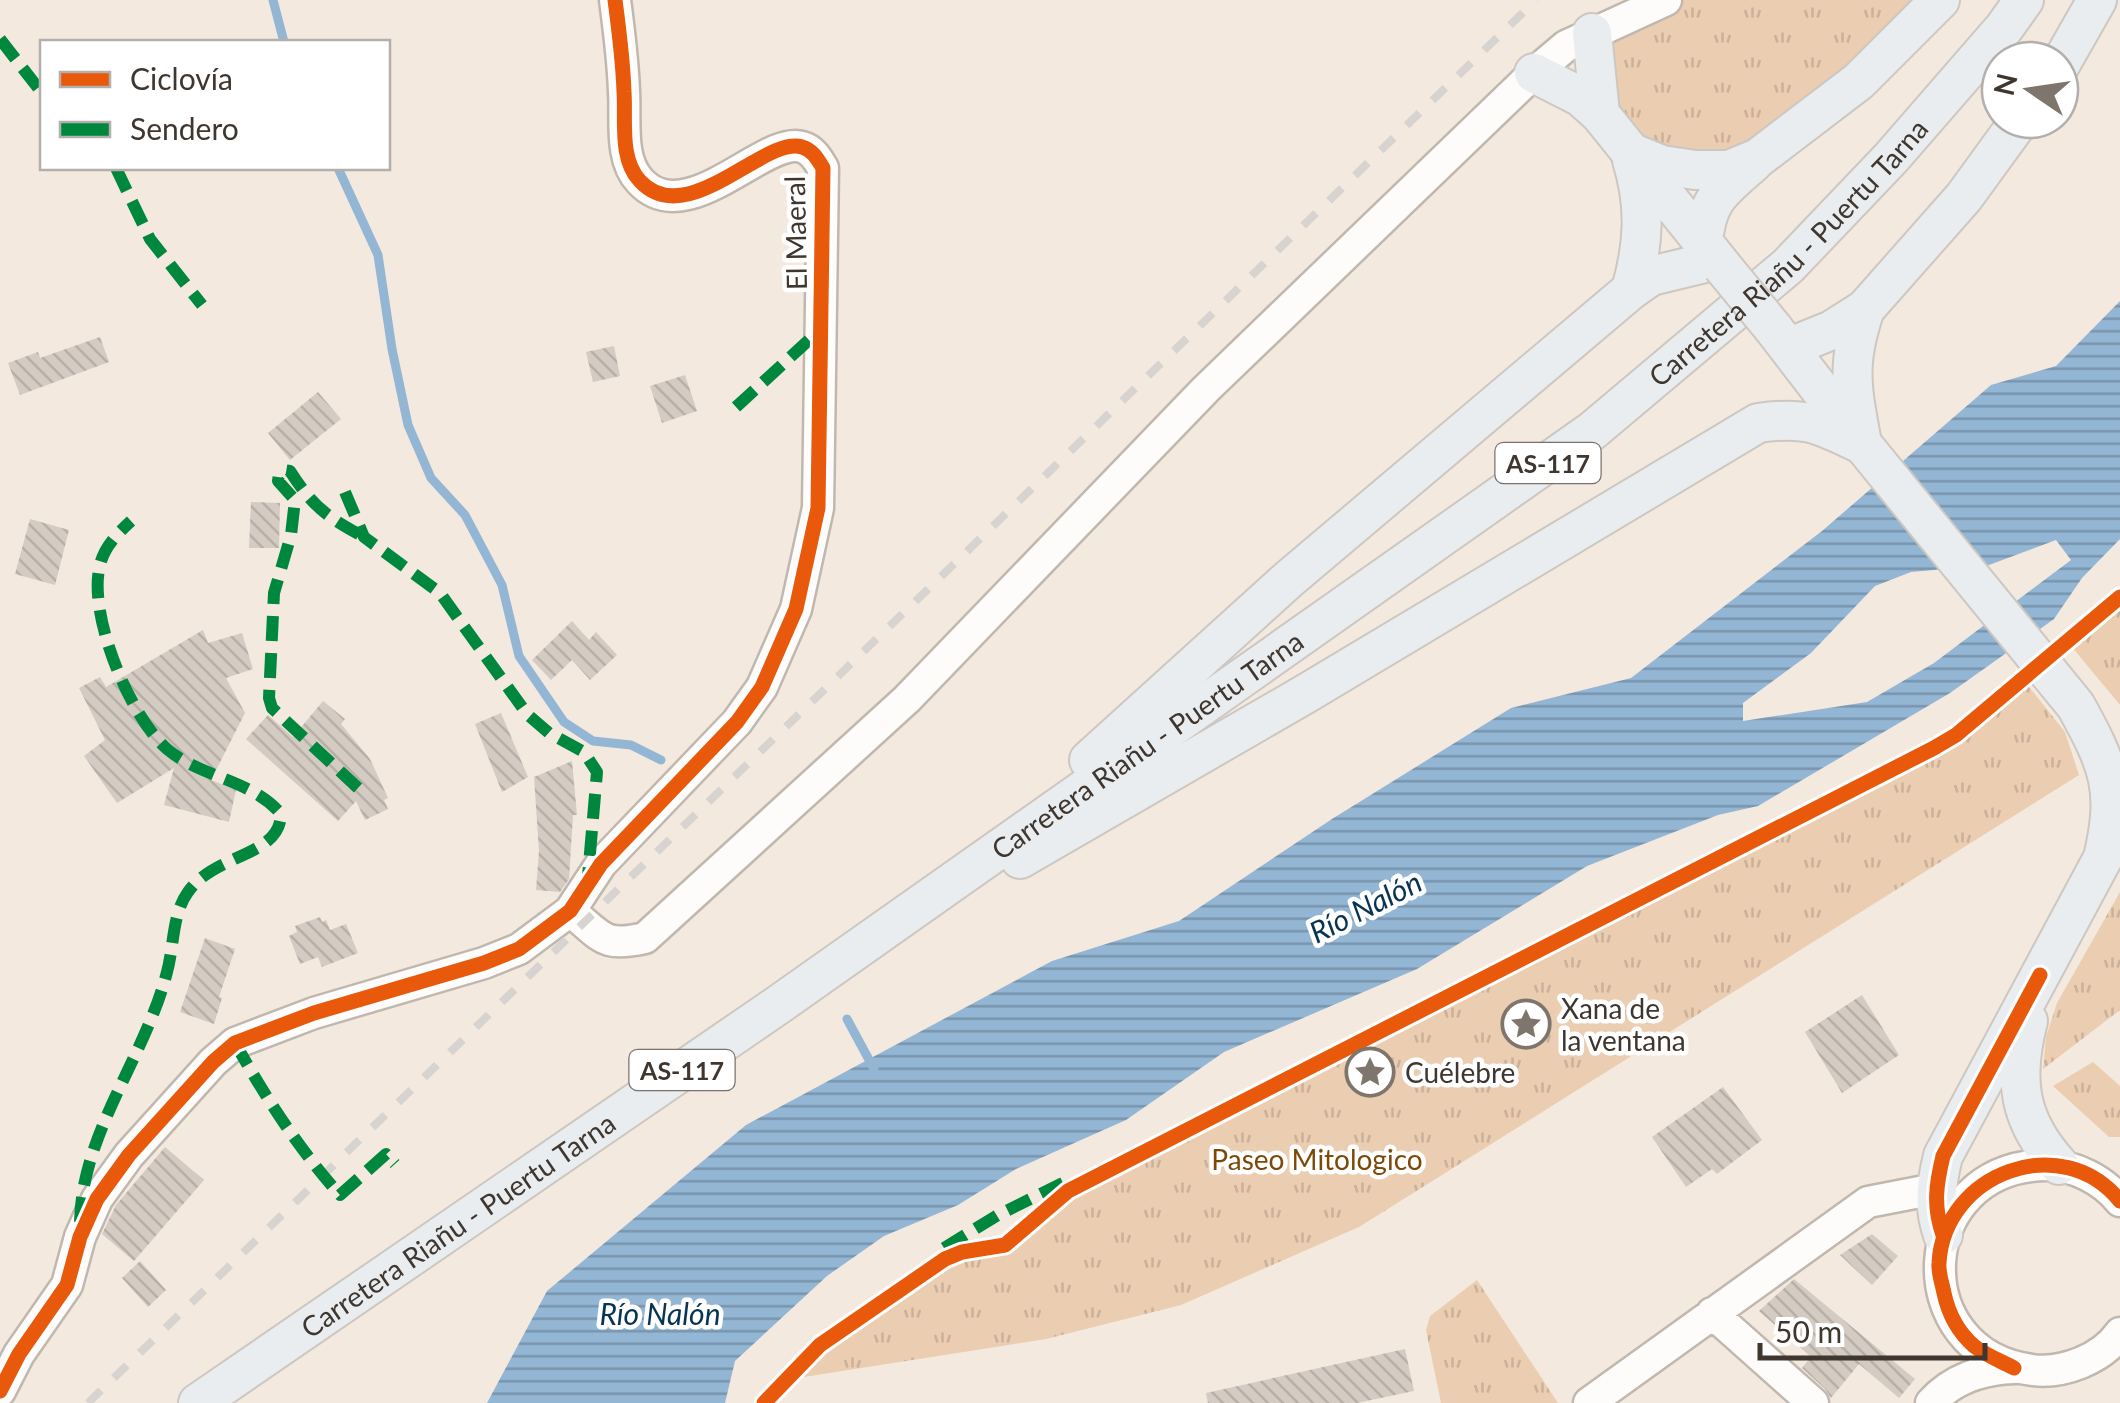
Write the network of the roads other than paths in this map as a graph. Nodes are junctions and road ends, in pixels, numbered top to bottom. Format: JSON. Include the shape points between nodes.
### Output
{"nodes":[{"id":1,"x":615,"y":0,"type":"edge"},
{"id":2,"x":1666,"y":0,"type":"edge"},
{"id":3,"x":1940,"y":0,"type":"edge"},
{"id":4,"x":2024,"y":0,"type":"edge"},
{"id":5,"x":2098,"y":0,"type":"edge"},
{"id":6,"x":1592,"y":33,"type":"junction"},
{"id":7,"x":2075,"y":40,"type":"edge"},
{"id":8,"x":1534,"y":73,"type":"junction"},
{"id":9,"x":1600,"y":114,"type":"junction"},
{"id":10,"x":2005,"y":140,"type":"edge"},
{"id":11,"x":1630,"y":152,"type":"junction"},
{"id":12,"x":1758,"y":158,"type":"junction"},
{"id":13,"x":1714,"y":256,"type":"junction"},
{"id":14,"x":1631,"y":290,"type":"junction"},
{"id":15,"x":1865,"y":309,"type":"junction"},
{"id":16,"x":1781,"y":338,"type":"junction"},
{"id":17,"x":1758,"y":423,"type":"junction"},
{"id":18,"x":1866,"y":450,"type":"junction"},
{"id":19,"x":1002,"y":847,"type":"junction"},
{"id":20,"x":913,"y":908,"type":"junction"},
{"id":21,"x":570,"y":912,"type":"junction"},
{"id":22,"x":2040,"y":975,"type":"junction"},
{"id":23,"x":2120,"y":1164,"type":"edge"},
{"id":24,"x":2071,"y":1169,"type":"junction"},
{"id":25,"x":1935,"y":1190,"type":"junction"},
{"id":26,"x":2120,"y":1201,"type":"edge"},
{"id":27,"x":1944,"y":1234,"type":"junction"},
{"id":28,"x":1948,"y":1310,"type":"junction"},
{"id":29,"x":1712,"y":1313,"type":"junction"},
{"id":30,"x":2119,"y":1337,"type":"edge"},
{"id":31,"x":2014,"y":1368,"type":"junction"},
{"id":32,"x":0,"y":1391,"type":"edge"},
{"id":33,"x":1937,"y":1396,"type":"edge"},
{"id":34,"x":198,"y":1403,"type":"edge"},
{"id":35,"x":1588,"y":1403,"type":"edge"},
{"id":36,"x":1814,"y":1403,"type":"edge"}],
"edges":[{"from":1,"to":21,"type":"street","name":"El Maeral","via":[[625,136],[640,181],[680,196],[790,146],[802,146],[823,168],[821,450],[818,508],[796,609],[762,686],[737,722],[601,864]]},
{"from":2,"to":6,"type":"street"},
{"from":3,"to":12,"type":"main road","via":[[1859,81]]},
{"from":4,"to":19,"type":"main road","name":"Carretera Riañu - Puertu Tarna","number":"AS-117","via":[[1892,158],[1788,266],[1654,381]]},
{"from":5,"to":7,"type":"main road"},
{"from":6,"to":8,"type":"street"},
{"from":6,"to":9,"type":"main road"},
{"from":8,"to":9,"type":"main road"},
{"from":8,"to":21,"type":"street","via":[[1206,389],[907,699],[646,938],[604,940]]},
{"from":9,"to":11,"type":"main road"},
{"from":10,"to":15,"type":"main road"},
{"from":11,"to":12,"type":"main road","via":[[1695,170],[1729,170]]},
{"from":11,"to":13,"type":"main road"},
{"from":11,"to":14,"type":"main road","via":[[1644,228]]},
{"from":12,"to":13,"type":"main road","via":[[1712,200],[1705,217]]},
{"from":13,"to":14,"type":"main road","via":[[1651,276]]},
{"from":13,"to":16,"type":"main road","bridge":true},
{"from":14,"to":19,"type":"main road","via":[[1275,592]]},
{"from":15,"to":16,"type":"main road","via":[[1832,330]]},
{"from":15,"to":18,"type":"main road","via":[[1850,380]]},
{"from":16,"to":17,"type":"main road","via":[[1791,369]]},
{"from":16,"to":18,"type":"main road"},
{"from":17,"to":18,"type":"main road","via":[[1792,418],[1824,426]]},
{"from":17,"to":20,"type":"main road","via":[[1042,848]]},
{"from":18,"to":22,"type":"main road","via":[[2076,706],[2112,784],[2103,858]]},
{"from":19,"to":20,"type":"main road","name":"Carretera Riañu - Puertu Tarna","number":"AS-117"},
{"from":20,"to":34,"type":"main road","name":"Carretera Riañu - Puertu Tarna","number":"AS-117"},
{"from":21,"to":32,"type":"street","via":[[518,949],[484,963],[314,1013],[224,1052],[129,1155],[97,1200],[67,1285]]},
{"from":22,"to":24,"type":"main road","via":[[2025,1033],[2020,1093],[2038,1143]]},
{"from":22,"to":25,"type":"main road","via":[[1943,1156]]},
{"from":23,"to":24,"type":"street"},
{"from":24,"to":26,"type":"street"},
{"from":24,"to":27,"type":"street","via":[[2024,1165],[1998,1173],[1957,1208]]},
{"from":25,"to":27,"type":"main road"},
{"from":25,"to":29,"type":"street","via":[[1868,1202]]},
{"from":27,"to":28,"type":"street","via":[[1938,1266]]},
{"from":28,"to":31,"type":"street","via":[[1977,1349]]},
{"from":28,"to":33,"type":"street","via":[[1951,1347]]},
{"from":29,"to":35,"type":"street"},
{"from":29,"to":36,"type":"street"},
{"from":30,"to":31,"type":"street","via":[[2078,1365],[2044,1372]]},
{"from":31,"to":33,"type":"street","via":[[1990,1368]]}]}
